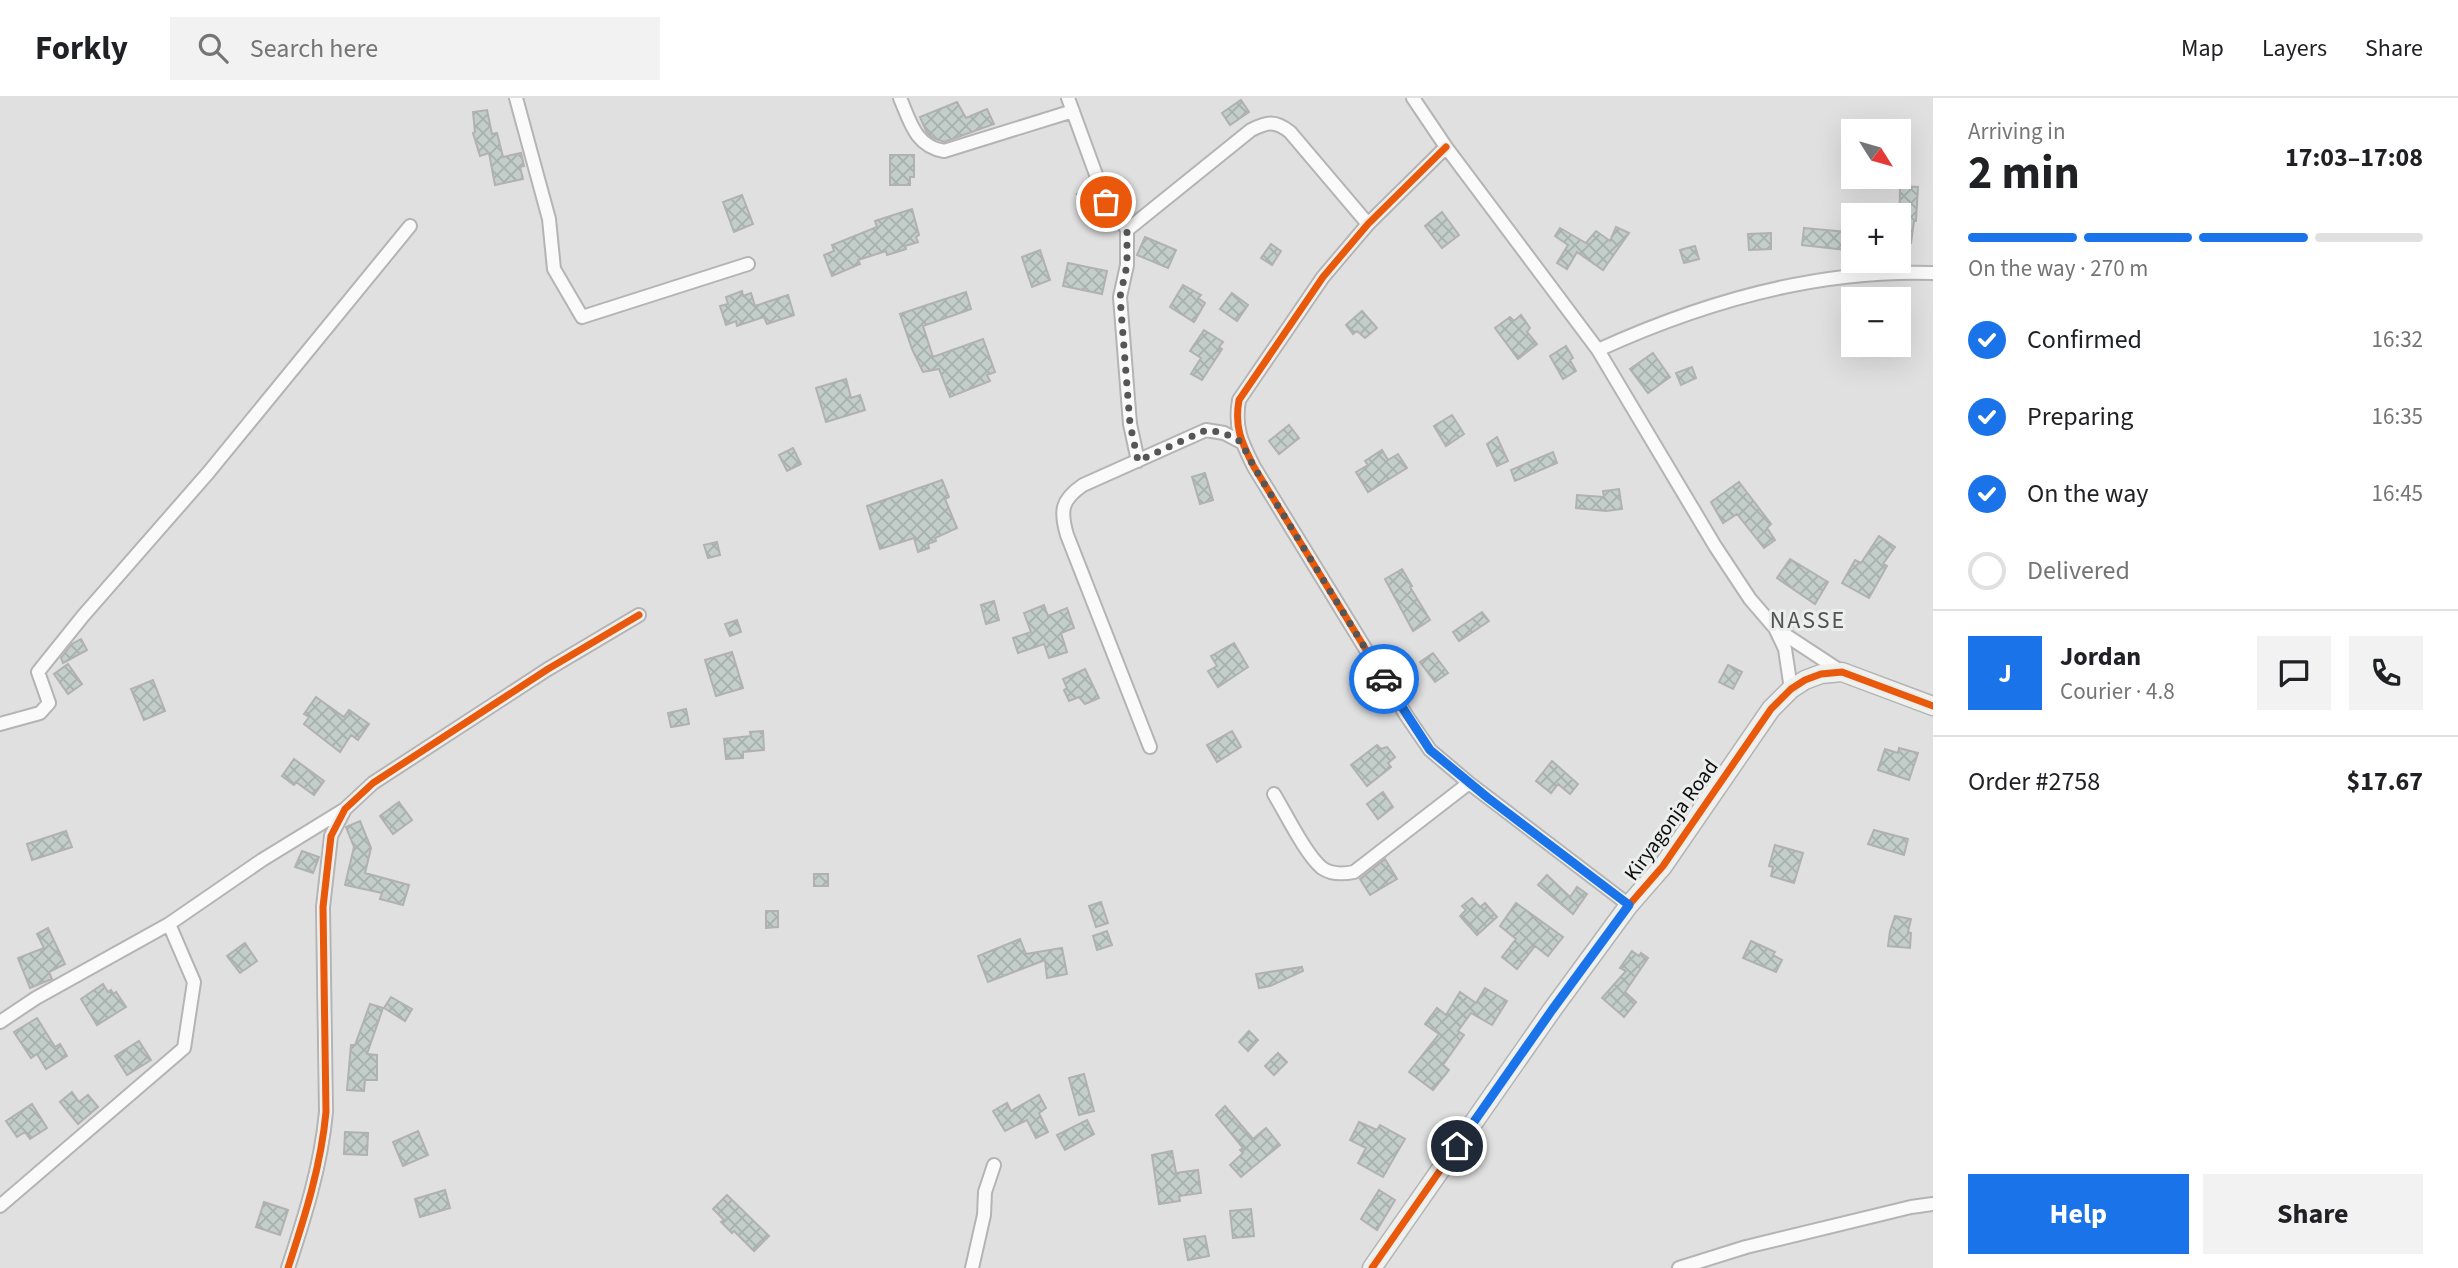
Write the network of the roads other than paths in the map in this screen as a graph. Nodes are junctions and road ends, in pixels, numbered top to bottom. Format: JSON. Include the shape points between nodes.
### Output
{"nodes":[{"id":1,"x":516,"y":98,"type":"edge"},
{"id":2,"x":900,"y":98,"type":"edge"},
{"id":3,"x":1413,"y":98,"type":"edge"},
{"id":4,"x":1071,"y":104,"type":"edge"},
{"id":5,"x":1446,"y":147,"type":"junction"},
{"id":6,"x":1368,"y":224,"type":"junction"},
{"id":7,"x":410,"y":226,"type":"dead end"},
{"id":8,"x":1127,"y":230,"type":"junction"},
{"id":9,"x":748,"y":264,"type":"dead end"},
{"id":10,"x":1933,"y":273,"type":"edge"},
{"id":11,"x":1598,"y":350,"type":"junction"},
{"id":12,"x":1241,"y":442,"type":"junction"},
{"id":13,"x":1138,"y":461,"type":"junction"},
{"id":14,"x":639,"y":615,"type":"dead end"},
{"id":15,"x":1775,"y":628,"type":"junction"},
{"id":16,"x":1842,"y":672,"type":"junction"},
{"id":17,"x":1791,"y":689,"type":"junction"},
{"id":18,"x":1933,"y":706,"type":"edge"},
{"id":19,"x":0,"y":724,"type":"edge"},
{"id":20,"x":1150,"y":747,"type":"dead end"},
{"id":21,"x":1469,"y":783,"type":"junction"},
{"id":22,"x":1274,"y":794,"type":"dead end"},
{"id":23,"x":345,"y":808,"type":"junction"},
{"id":24,"x":1629,"y":905,"type":"junction"},
{"id":25,"x":169,"y":924,"type":"junction"},
{"id":26,"x":0,"y":1022,"type":"edge"},
{"id":27,"x":994,"y":1165,"type":"dead end"},
{"id":28,"x":1933,"y":1204,"type":"edge"},
{"id":29,"x":0,"y":1206,"type":"edge"},
{"id":30,"x":288,"y":1268,"type":"edge"},
{"id":31,"x":972,"y":1268,"type":"edge"},
{"id":32,"x":1371,"y":1268,"type":"edge"},
{"id":33,"x":1679,"y":1268,"type":"edge"}],
"edges":[{"from":1,"to":9,"type":"street","via":[[549,219],[554,269],[582,317]]},
{"from":2,"to":4,"type":"street","via":[[916,136],[944,151]]},
{"from":3,"to":5,"type":"street"},
{"from":4,"to":8,"type":"street","via":[[1106,202]]},
{"from":5,"to":6,"type":"street"},
{"from":5,"to":11,"type":"street"},
{"from":6,"to":8,"type":"street","via":[[1290,132],[1275,122],[1251,130]]},
{"from":6,"to":12,"type":"street","via":[[1323,277],[1239,400],[1236,418]]},
{"from":7,"to":19,"type":"street","via":[[38,672],[49,703],[40,713]]},
{"from":8,"to":13,"type":"street","via":[[1127,265],[1120,297],[1130,424]]},
{"from":10,"to":11,"type":"street","via":[[1843,278],[1781,288],[1649,327]]},
{"from":11,"to":15,"type":"street","via":[[1715,546]]},
{"from":12,"to":13,"type":"street","via":[[1206,430]]},
{"from":12,"to":21,"type":"street","via":[[1406,715],[1430,750]]},
{"from":13,"to":20,"type":"street","via":[[1071,493],[1062,517]]},
{"from":14,"to":23,"type":"street","via":[[373,783]]},
{"from":15,"to":16,"type":"street"},
{"from":15,"to":17,"type":"street"},
{"from":16,"to":17,"type":"street","name":"Kiryagonja Road","via":[[1821,674]]},
{"from":16,"to":18,"type":"street"},
{"from":17,"to":24,"type":"street","name":"Kiryagonja Road","via":[[1771,709],[1663,866]]},
{"from":21,"to":22,"type":"street","via":[[1354,872],[1344,874],[1323,869],[1311,856]]},
{"from":21,"to":24,"type":"street"},
{"from":23,"to":25,"type":"street"},
{"from":23,"to":30,"type":"street","via":[[331,836],[323,907],[323,1144]]},
{"from":24,"to":32,"type":"street","name":"Kiryagonja Road"},
{"from":25,"to":26,"type":"street"},
{"from":25,"to":29,"type":"street","via":[[194,982],[184,1048]]},
{"from":27,"to":31,"type":"street"},
{"from":28,"to":33,"type":"street","via":[[1746,1247]]}]}
